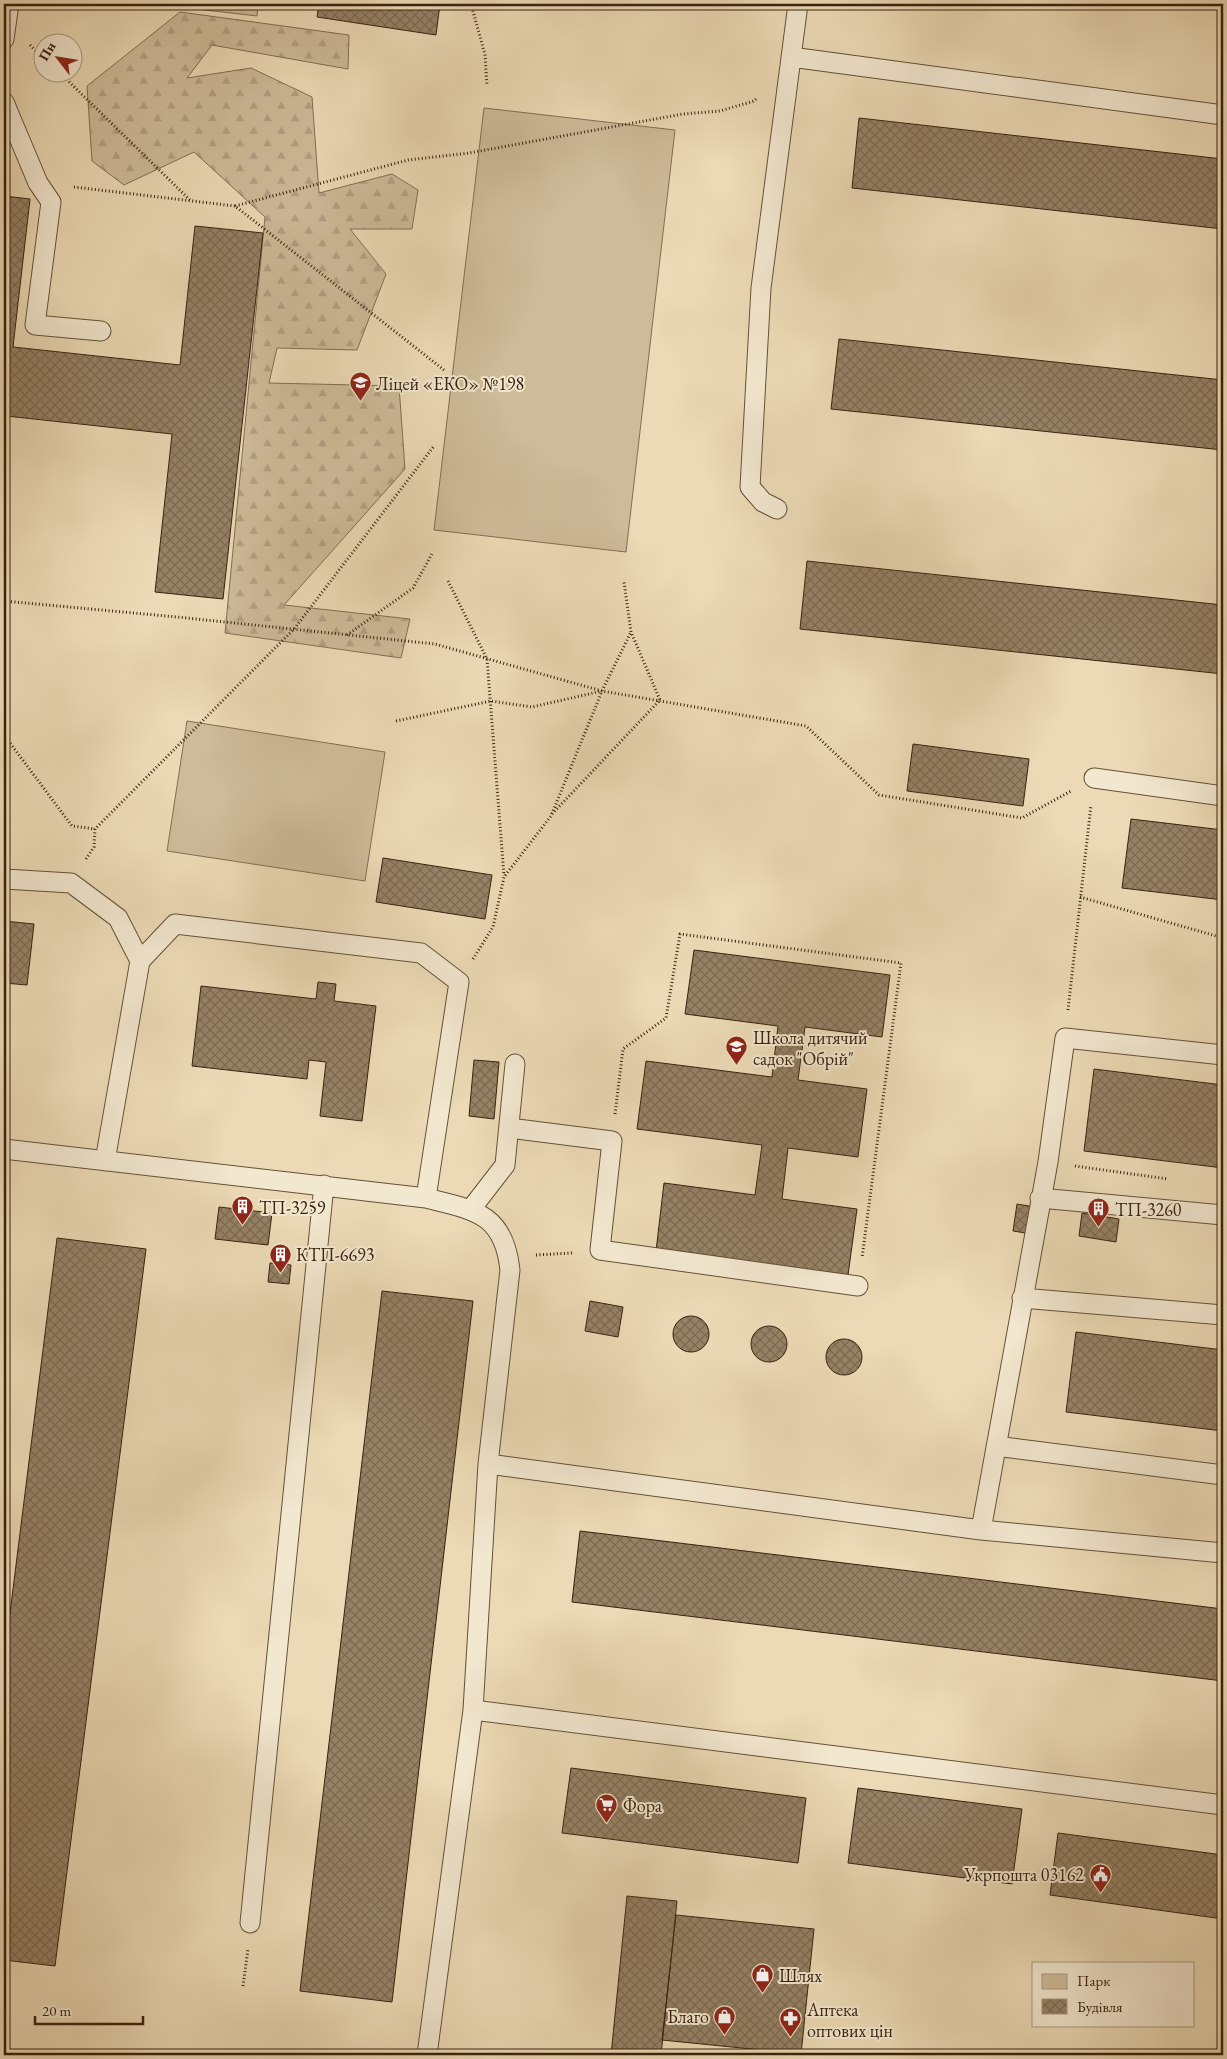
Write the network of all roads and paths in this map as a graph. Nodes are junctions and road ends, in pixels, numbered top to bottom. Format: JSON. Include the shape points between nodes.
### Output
{"nodes":[{"id":1,"x":9,"y":4,"type":"edge"},
{"id":2,"x":471,"y":4,"type":"edge"},
{"id":3,"x":798,"y":4,"type":"edge"},
{"id":4,"x":4,"y":39,"type":"edge"},
{"id":5,"x":791,"y":57,"type":"junction"},
{"id":6,"x":69,"y":82,"type":"edge"},
{"id":7,"x":487,"y":86,"type":"dead end"},
{"id":8,"x":760,"y":94,"type":"dead end"},
{"id":9,"x":4,"y":102,"type":"edge"},
{"id":10,"x":1223,"y":115,"type":"edge"},
{"id":11,"x":38,"y":183,"type":"junction"},
{"id":12,"x":191,"y":201,"type":"junction"},
{"id":13,"x":235,"y":206,"type":"junction"},
{"id":14,"x":100,"y":331,"type":"dead end"},
{"id":15,"x":444,"y":370,"type":"dead end"},
{"id":16,"x":434,"y":446,"type":"dead end"},
{"id":17,"x":777,"y":509,"type":"dead end"},
{"id":18,"x":433,"y":552,"type":"dead end"},
{"id":19,"x":448,"y":581,"type":"dead end"},
{"id":20,"x":624,"y":582,"type":"dead end"},
{"id":21,"x":4,"y":601,"type":"edge"},
{"id":22,"x":294,"y":630,"type":"junction"},
{"id":23,"x":631,"y":632,"type":"junction"},
{"id":24,"x":346,"y":635,"type":"junction"},
{"id":25,"x":487,"y":659,"type":"junction"},
{"id":26,"x":602,"y":690,"type":"junction"},
{"id":27,"x":660,"y":700,"type":"junction"},
{"id":28,"x":490,"y":701,"type":"junction"},
{"id":29,"x":396,"y":721,"type":"dead end"},
{"id":30,"x":4,"y":735,"type":"edge"},
{"id":31,"x":1094,"y":778,"type":"junction"},
{"id":32,"x":1223,"y":796,"type":"edge"},
{"id":33,"x":550,"y":816,"type":"junction"},
{"id":34,"x":95,"y":829,"type":"junction"},
{"id":35,"x":504,"y":877,"type":"junction"},
{"id":36,"x":4,"y":879,"type":"edge"},
{"id":37,"x":70,"y":882,"type":"junction"},
{"id":38,"x":1080,"y":897,"type":"junction"},
{"id":39,"x":1223,"y":938,"type":"edge"},
{"id":40,"x":140,"y":961,"type":"junction"},
{"id":41,"x":459,"y":982,"type":"junction"},
{"id":42,"x":1065,"y":1038,"type":"junction"},
{"id":43,"x":1223,"y":1055,"type":"edge"},
{"id":44,"x":515,"y":1064,"type":"dead end"},
{"id":45,"x":509,"y":1128,"type":"junction"},
{"id":46,"x":612,"y":1141,"type":"junction"},
{"id":47,"x":4,"y":1149,"type":"edge"},
{"id":48,"x":105,"y":1161,"type":"junction"},
{"id":49,"x":1048,"y":1162,"type":"junction"},
{"id":50,"x":1174,"y":1180,"type":"dead end"},
{"id":51,"x":324,"y":1185,"type":"junction"},
{"id":52,"x":426,"y":1198,"type":"junction"},
{"id":53,"x":1040,"y":1198,"type":"junction"},
{"id":54,"x":471,"y":1209,"type":"junction"},
{"id":55,"x":1223,"y":1215,"type":"edge"},
{"id":56,"x":600,"y":1250,"type":"junction"},
{"id":57,"x":508,"y":1252,"type":"junction"},
{"id":58,"x":858,"y":1286,"type":"joint"},
{"id":59,"x":1022,"y":1298,"type":"junction"},
{"id":60,"x":1223,"y":1314,"type":"edge"},
{"id":61,"x":996,"y":1446,"type":"junction"},
{"id":62,"x":488,"y":1464,"type":"junction"},
{"id":63,"x":1223,"y":1475,"type":"edge"},
{"id":64,"x":981,"y":1530,"type":"junction"},
{"id":65,"x":1223,"y":1553,"type":"edge"},
{"id":66,"x":473,"y":1710,"type":"junction"},
{"id":67,"x":1223,"y":1805,"type":"edge"},
{"id":68,"x":250,"y":1923,"type":"joint"},
{"id":69,"x":244,"y":1986,"type":"dead end"},
{"id":70,"x":427,"y":2055,"type":"edge"}],
"edges":[{"from":1,"to":4,"type":"lane"},
{"from":2,"to":7,"type":"path","via":[[485,55]]},
{"from":3,"to":5,"type":"lane"},
{"from":5,"to":10,"type":"lane"},
{"from":5,"to":17,"type":"lane","via":[[761,288],[750,487],[763,502]]},
{"from":6,"to":12,"type":"path"},
{"from":8,"to":13,"type":"path","via":[[754,101],[720,111],[683,114],[469,153],[408,160]]},
{"from":9,"to":11,"type":"lane"},
{"from":11,"to":12,"type":"path"},
{"from":11,"to":14,"type":"lane","via":[[51,202],[35,325]]},
{"from":12,"to":13,"type":"path"},
{"from":13,"to":15,"type":"path"},
{"from":16,"to":22,"type":"path"},
{"from":18,"to":24,"type":"path","via":[[413,588]]},
{"from":19,"to":25,"type":"path"},
{"from":20,"to":23,"type":"path"},
{"from":21,"to":22,"type":"path"},
{"from":22,"to":24,"type":"path"},
{"from":22,"to":34,"type":"path"},
{"from":23,"to":26,"type":"path"},
{"from":23,"to":27,"type":"path"},
{"from":24,"to":25,"type":"path","via":[[435,644]]},
{"from":25,"to":26,"type":"path"},
{"from":25,"to":28,"type":"path"},
{"from":26,"to":27,"type":"path"},
{"from":26,"to":28,"type":"path","via":[[532,706]]},
{"from":26,"to":33,"type":"path"},
{"from":27,"to":31,"type":"path","via":[[806,726],[879,795],[1022,818]]},
{"from":27,"to":33,"type":"path"},
{"from":28,"to":29,"type":"path"},
{"from":28,"to":35,"type":"path"},
{"from":30,"to":34,"type":"path","via":[[72,826]]},
{"from":31,"to":32,"type":"lane"},
{"from":31,"to":38,"type":"path"},
{"from":33,"to":35,"type":"path"},
{"from":34,"to":37,"type":"path","via":[[94,847]]},
{"from":35,"to":41,"type":"path","via":[[493,927]]},
{"from":36,"to":37,"type":"lane"},
{"from":37,"to":40,"type":"lane","via":[[118,918]]},
{"from":38,"to":39,"type":"path"},
{"from":38,"to":42,"type":"path"},
{"from":40,"to":41,"type":"lane","via":[[176,924],[421,953]]},
{"from":40,"to":48,"type":"lane"},
{"from":41,"to":52,"type":"lane"},
{"from":42,"to":43,"type":"lane"},
{"from":42,"to":49,"type":"lane"},
{"from":44,"to":45,"type":"lane"},
{"from":45,"to":46,"type":"lane"},
{"from":45,"to":54,"type":"lane","via":[[505,1165]]},
{"from":46,"to":56,"type":"lane"},
{"from":46,"to":58,"type":"path","via":[[623,1049],[666,1018],[680,934],[900,963]]},
{"from":47,"to":48,"type":"lane"},
{"from":48,"to":51,"type":"lane"},
{"from":49,"to":50,"type":"path"},
{"from":49,"to":53,"type":"lane"},
{"from":51,"to":52,"type":"lane"},
{"from":51,"to":68,"type":"lane"},
{"from":52,"to":54,"type":"lane"},
{"from":53,"to":55,"type":"lane"},
{"from":53,"to":59,"type":"lane"},
{"from":54,"to":57,"type":"lane","via":[[496,1225]]},
{"from":56,"to":57,"type":"path","via":[[545,1256]]},
{"from":56,"to":58,"type":"lane"},
{"from":57,"to":62,"type":"lane","via":[[510,1270]]},
{"from":59,"to":60,"type":"lane"},
{"from":59,"to":61,"type":"lane"},
{"from":61,"to":63,"type":"lane"},
{"from":61,"to":64,"type":"lane"},
{"from":62,"to":64,"type":"lane"},
{"from":62,"to":66,"type":"lane"},
{"from":64,"to":65,"type":"lane"},
{"from":66,"to":67,"type":"lane"},
{"from":66,"to":70,"type":"lane"},
{"from":68,"to":69,"type":"path"}]}
